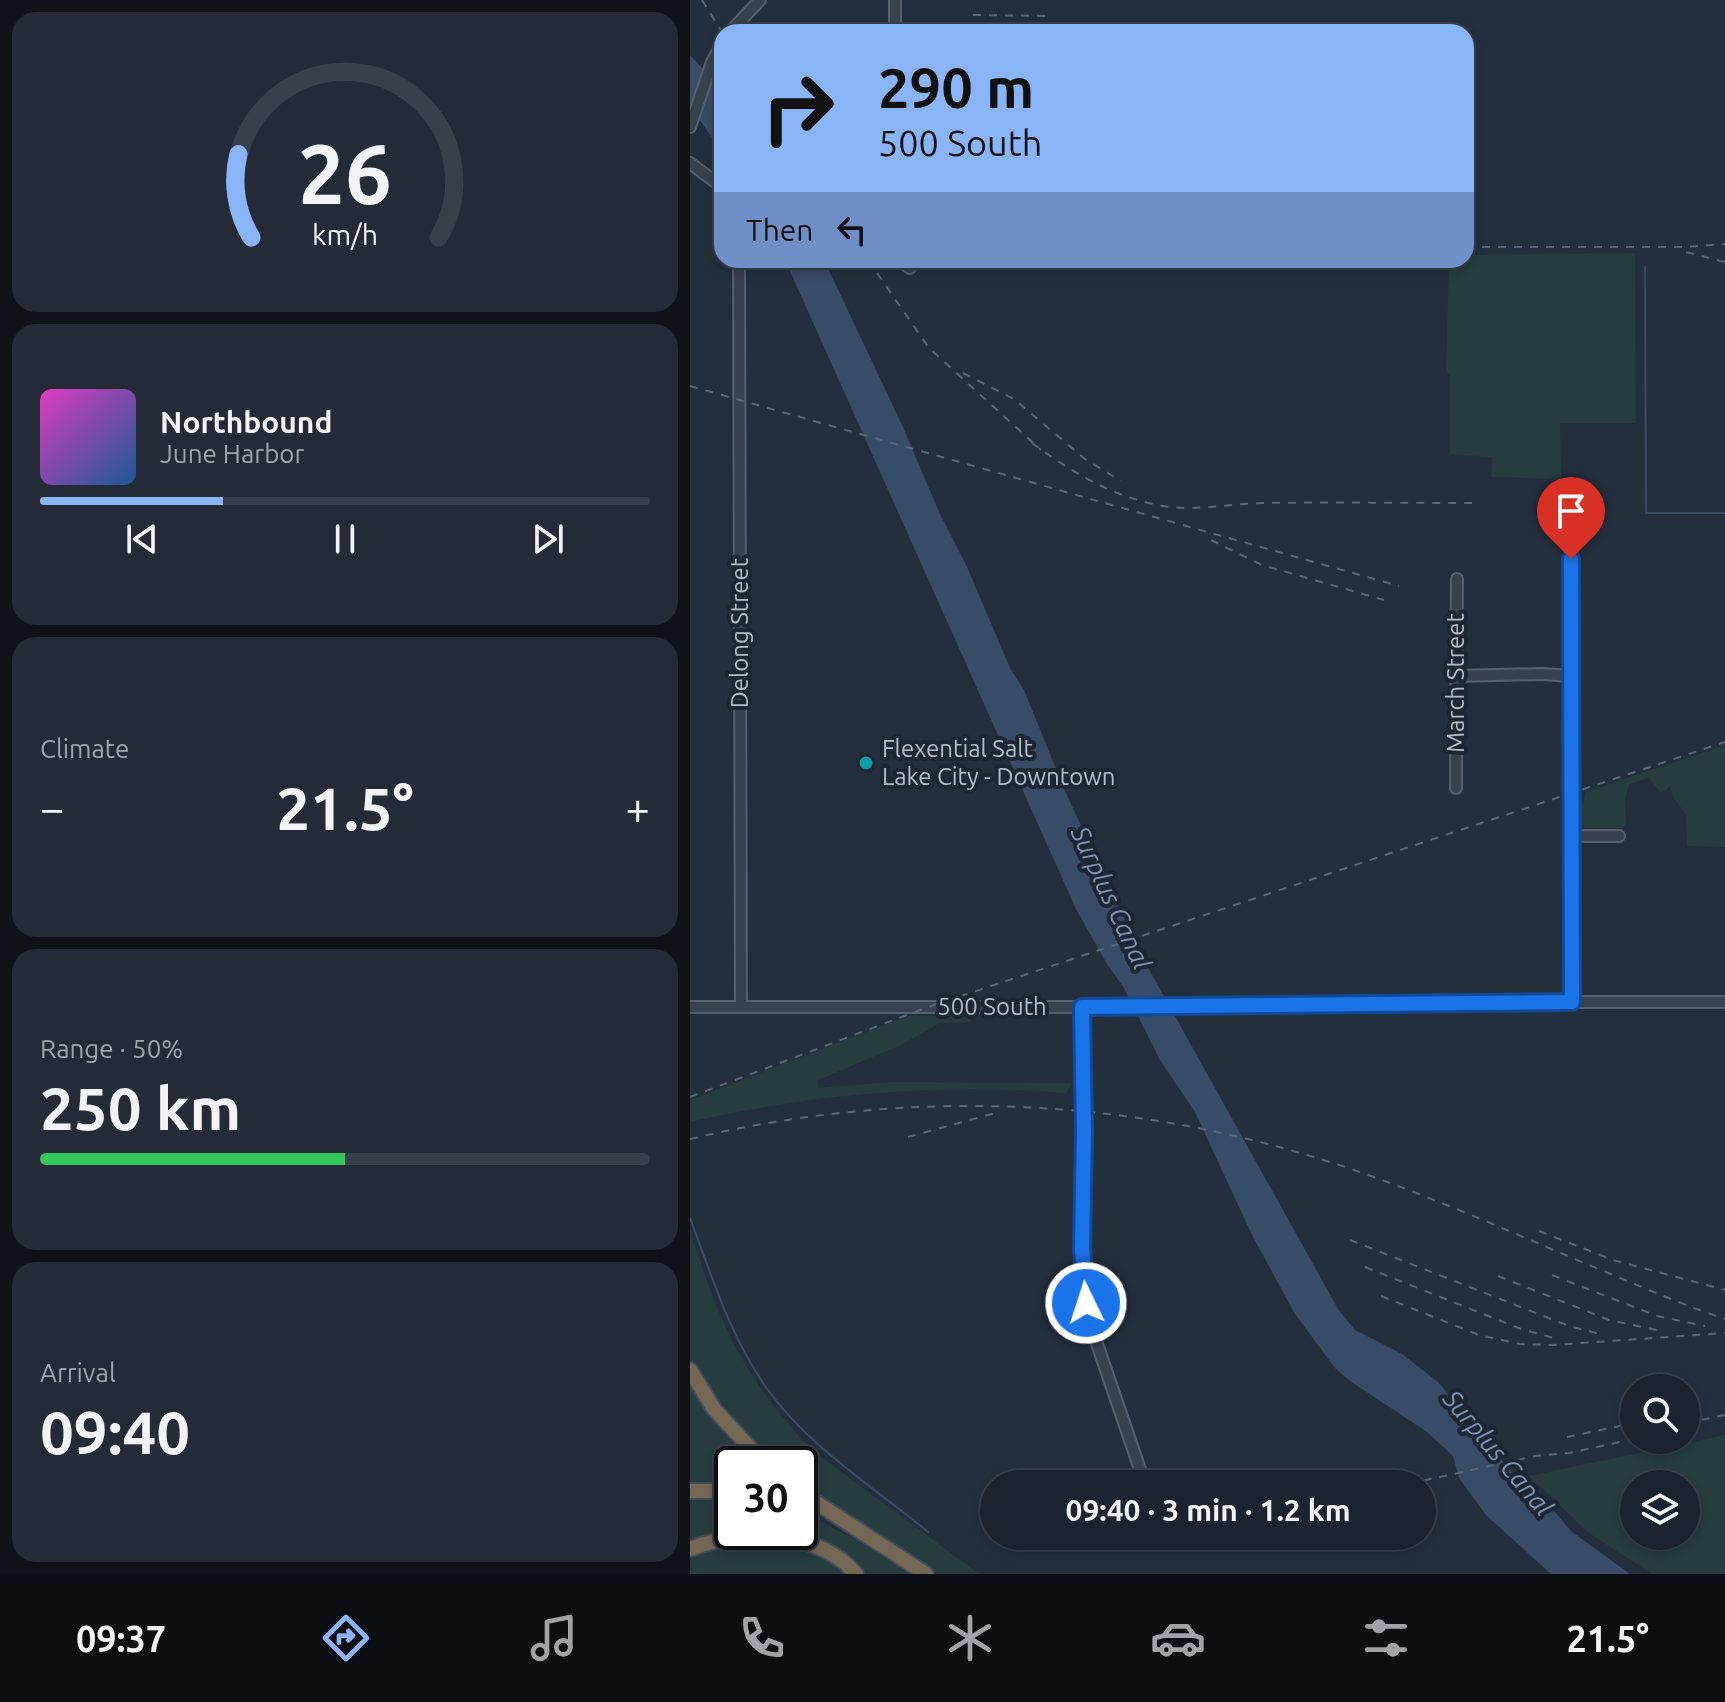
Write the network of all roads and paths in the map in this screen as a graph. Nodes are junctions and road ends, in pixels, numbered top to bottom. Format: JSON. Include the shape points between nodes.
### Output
{"nodes":[{"id":1,"x":760,"y":0,"type":"edge"},
{"id":2,"x":895,"y":0,"type":"edge"},
{"id":3,"x":738,"y":24,"type":"edge"},
{"id":4,"x":895,"y":24,"type":"edge"},
{"id":5,"x":714,"y":58,"type":"edge"},
{"id":6,"x":690,"y":127,"type":"edge"},
{"id":7,"x":690,"y":163,"type":"edge"},
{"id":8,"x":714,"y":181,"type":"edge"},
{"id":9,"x":739,"y":268,"type":"edge"},
{"id":10,"x":1572,"y":542,"type":"dead end"},
{"id":11,"x":1457,"y":579,"type":"dead end"},
{"id":12,"x":1456,"y":676,"type":"junction"},
{"id":13,"x":1571,"y":676,"type":"junction"},
{"id":14,"x":1456,"y":788,"type":"dead end"},
{"id":15,"x":1571,"y":836,"type":"junction"},
{"id":16,"x":1619,"y":836,"type":"dead end"},
{"id":17,"x":1572,"y":1002,"type":"junction"},
{"id":18,"x":1725,"y":1002,"type":"edge"},
{"id":19,"x":690,"y":1007,"type":"edge"},
{"id":20,"x":741,"y":1007,"type":"junction"},
{"id":21,"x":1082,"y":1007,"type":"junction"},
{"id":22,"x":690,"y":1370,"type":"edge"},
{"id":23,"x":748,"y":1446,"type":"edge"},
{"id":24,"x":1140,"y":1470,"type":"edge"},
{"id":25,"x":690,"y":1491,"type":"edge"},
{"id":26,"x":714,"y":1491,"type":"edge"},
{"id":27,"x":818,"y":1504,"type":"edge"},
{"id":28,"x":818,"y":1514,"type":"edge"},
{"id":29,"x":866,"y":1535,"type":"junction"},
{"id":30,"x":690,"y":1549,"type":"edge"},
{"id":31,"x":856,"y":1574,"type":"edge"},
{"id":32,"x":926,"y":1574,"type":"edge"}],
"edges":[{"from":1,"to":3,"type":"street"},
{"from":2,"to":4,"type":"street"},
{"from":5,"to":6,"type":"street"},
{"from":7,"to":8,"type":"street"},
{"from":9,"to":20,"type":"street","name":"Delong Street"},
{"from":10,"to":13,"type":"street"},
{"from":11,"to":12,"type":"street","name":"March Street"},
{"from":12,"to":13,"type":"street"},
{"from":12,"to":14,"type":"street","name":"March Street"},
{"from":13,"to":15,"type":"street"},
{"from":15,"to":16,"type":"street"},
{"from":15,"to":17,"type":"street"},
{"from":17,"to":18,"type":"street","name":"500 South"},
{"from":17,"to":21,"type":"street","name":"500 South"},
{"from":19,"to":20,"type":"street","name":"500 South"},
{"from":20,"to":21,"type":"street","name":"500 South"},
{"from":21,"to":24,"type":"street","via":[[1084,1291]]},
{"from":22,"to":23,"type":"highway","via":[[714,1409]]},
{"from":25,"to":26,"type":"highway"},
{"from":27,"to":29,"type":"highway"},
{"from":28,"to":29,"type":"highway"},
{"from":29,"to":32,"type":"highway"},
{"from":30,"to":31,"type":"highway","via":[[733,1537],[797,1541],[828,1551]]}]}
